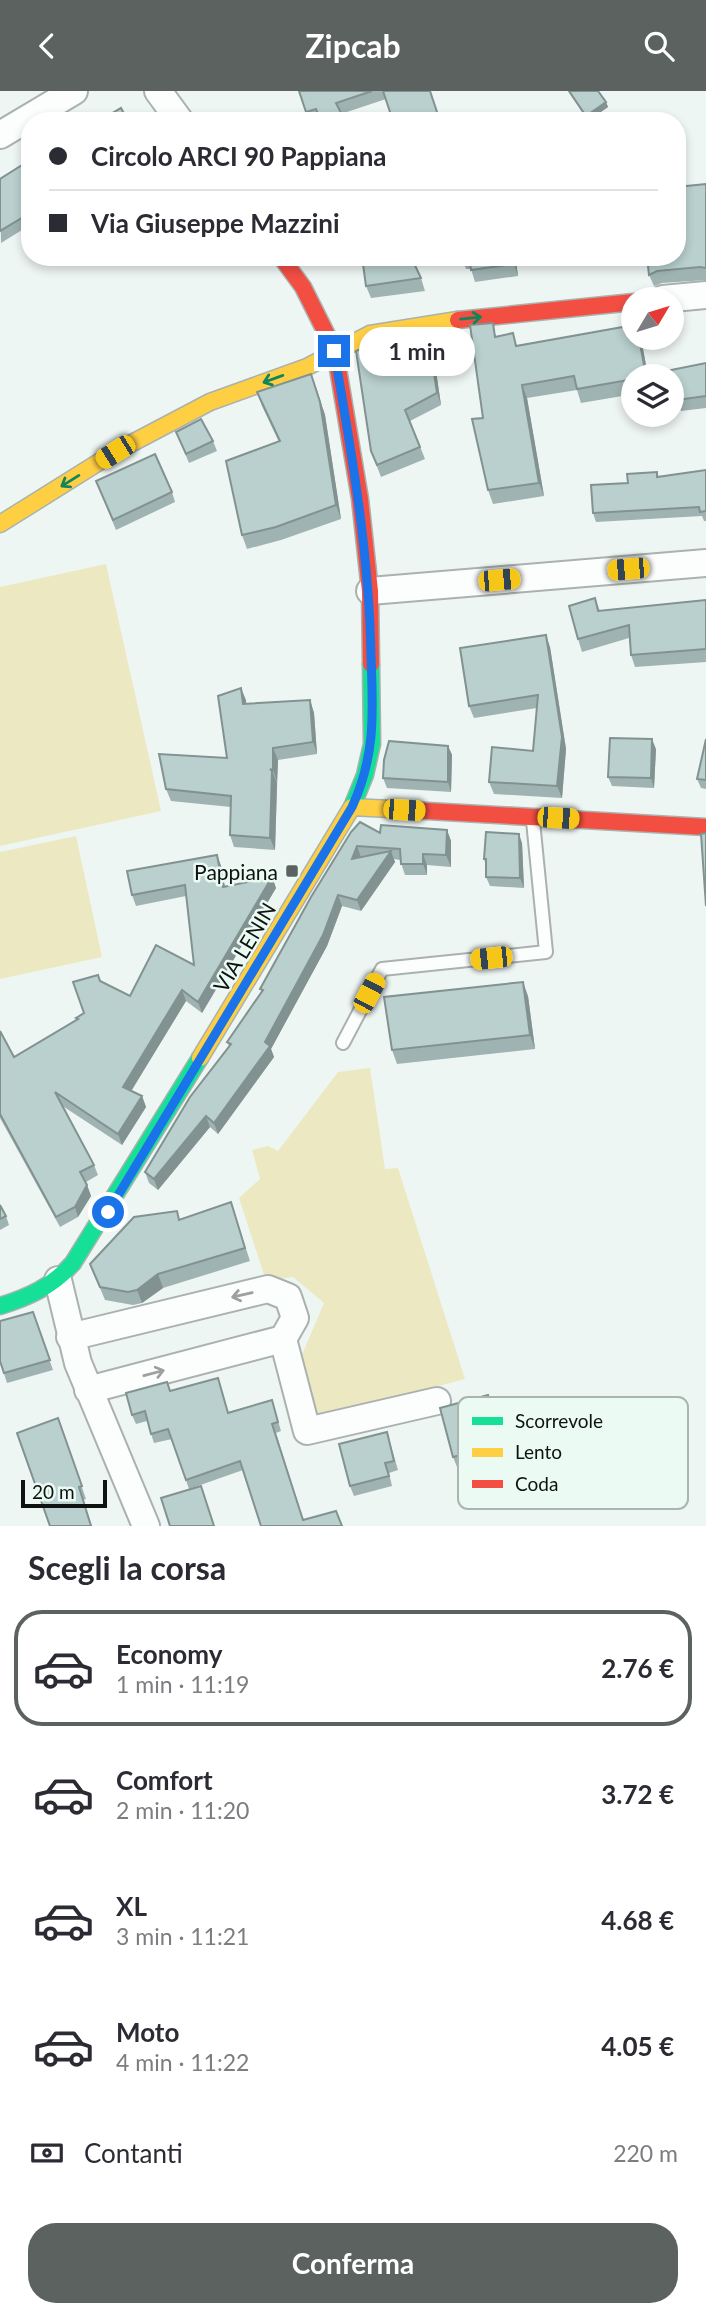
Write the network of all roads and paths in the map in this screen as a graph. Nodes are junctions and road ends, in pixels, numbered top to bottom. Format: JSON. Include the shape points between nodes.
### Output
{"nodes":[{"id":1,"x":74,"y":91,"type":"edge"},
{"id":2,"x":158,"y":91,"type":"edge"},
{"id":3,"x":39,"y":112,"type":"edge"},
{"id":4,"x":173,"y":112,"type":"edge"},
{"id":5,"x":21,"y":123,"type":"edge"},
{"id":6,"x":0,"y":135,"type":"edge"},
{"id":7,"x":288,"y":266,"type":"edge"},
{"id":8,"x":706,"y":295,"type":"edge"},
{"id":9,"x":684,"y":297,"type":"edge"},
{"id":10,"x":621,"y":303,"type":"edge"},
{"id":11,"x":334,"y":351,"type":"junction"},
{"id":12,"x":0,"y":524,"type":"edge"},
{"id":13,"x":706,"y":563,"type":"edge"},
{"id":14,"x":370,"y":591,"type":"junction"},
{"id":15,"x":352,"y":807,"type":"junction"},
{"id":16,"x":533,"y":817,"type":"junction"},
{"id":17,"x":706,"y":827,"type":"edge"},
{"id":18,"x":343,"y":1043,"type":"dead end"},
{"id":19,"x":58,"y":1280,"type":"junction"},
{"id":20,"x":0,"y":1306,"type":"edge"},
{"id":21,"x":70,"y":1337,"type":"junction"},
{"id":22,"x":283,"y":1339,"type":"junction"},
{"id":23,"x":88,"y":1390,"type":"junction"},
{"id":24,"x":437,"y":1401,"type":"dead end"},
{"id":25,"x":146,"y":1526,"type":"edge"}],
"edges":[{"from":1,"to":3,"type":"street"},
{"from":2,"to":4,"type":"street"},
{"from":5,"to":6,"type":"street"},
{"from":7,"to":11,"type":"street","name":"VIA LENIN"},
{"from":8,"to":9,"type":"street"},
{"from":11,"to":10,"type":"street","one_way":true,"via":[[370,334],[434,322]]},
{"from":11,"to":12,"type":"street","one_way":true,"via":[[307,367],[210,402],[115,452]]},
{"from":11,"to":14,"type":"street","name":"VIA LENIN","via":[[360,499]]},
{"from":13,"to":14,"type":"street"},
{"from":14,"to":15,"type":"street","name":"VIA LENIN","via":[[372,744]]},
{"from":15,"to":16,"type":"street"},
{"from":15,"to":19,"type":"street","name":"VIA LENIN","via":[[94,1234]]},
{"from":16,"to":17,"type":"street"},
{"from":16,"to":18,"type":"lane","via":[[546,952],[382,969]]},
{"from":19,"to":20,"type":"street","name":"VIA LENIN","via":[[28,1298]]},
{"from":19,"to":21,"type":"street"},
{"from":22,"to":21,"type":"street","one_way":true,"via":[[295,1318],[288,1297],[268,1289]]},
{"from":21,"to":23,"type":"street"},
{"from":23,"to":22,"type":"street","one_way":true},
{"from":22,"to":24,"type":"street","via":[[307,1431]]},
{"from":23,"to":25,"type":"street"}]}
